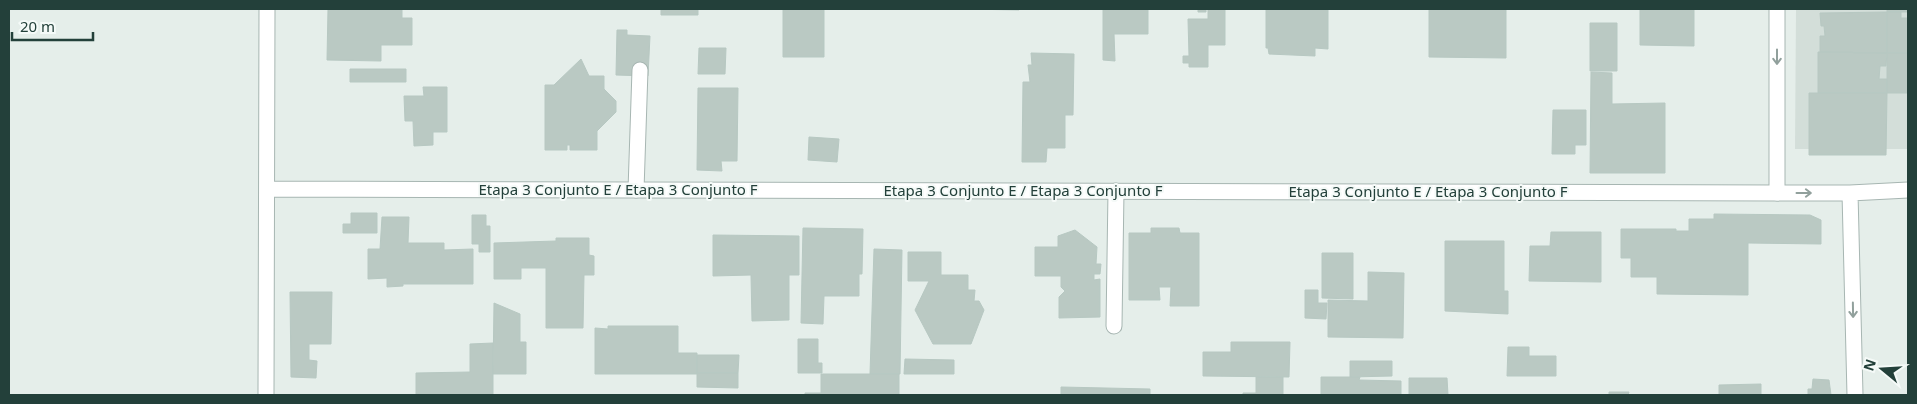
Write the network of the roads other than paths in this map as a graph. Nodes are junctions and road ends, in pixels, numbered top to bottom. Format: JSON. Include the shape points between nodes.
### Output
{"nodes":[{"id":1,"x":267,"y":9,"type":"edge"},
{"id":2,"x":1777,"y":9,"type":"edge"},
{"id":3,"x":640,"y":70,"type":"dead end"},
{"id":4,"x":268,"y":189,"type":"junction"},
{"id":5,"x":636,"y":190,"type":"junction"},
{"id":6,"x":1908,"y":190,"type":"edge"},
{"id":7,"x":1116,"y":191,"type":"junction"},
{"id":8,"x":1777,"y":193,"type":"junction"},
{"id":9,"x":1850,"y":193,"type":"junction"},
{"id":10,"x":1114,"y":326,"type":"dead end"},
{"id":11,"x":266,"y":395,"type":"edge"},
{"id":12,"x":1855,"y":395,"type":"edge"}],
"edges":[{"from":1,"to":4,"type":"street"},
{"from":2,"to":8,"type":"street","one_way":true},
{"from":3,"to":5,"type":"street"},
{"from":4,"to":5,"type":"street","name":"Etapa 3 Conjunto E / Etapa 3 Conjunto F"},
{"from":4,"to":11,"type":"street"},
{"from":5,"to":7,"type":"street","name":"Etapa 3 Conjunto E / Etapa 3 Conjunto F"},
{"from":6,"to":9,"type":"street","name":"Etapa 3 Conjunto E / Etapa 3 Conjunto F"},
{"from":7,"to":8,"type":"street","name":"Etapa 3 Conjunto E / Etapa 3 Conjunto F"},
{"from":7,"to":10,"type":"street"},
{"from":8,"to":9,"type":"street","name":"Etapa 3 Conjunto E / Etapa 3 Conjunto F","one_way":true},
{"from":9,"to":12,"type":"street","one_way":true}]}
